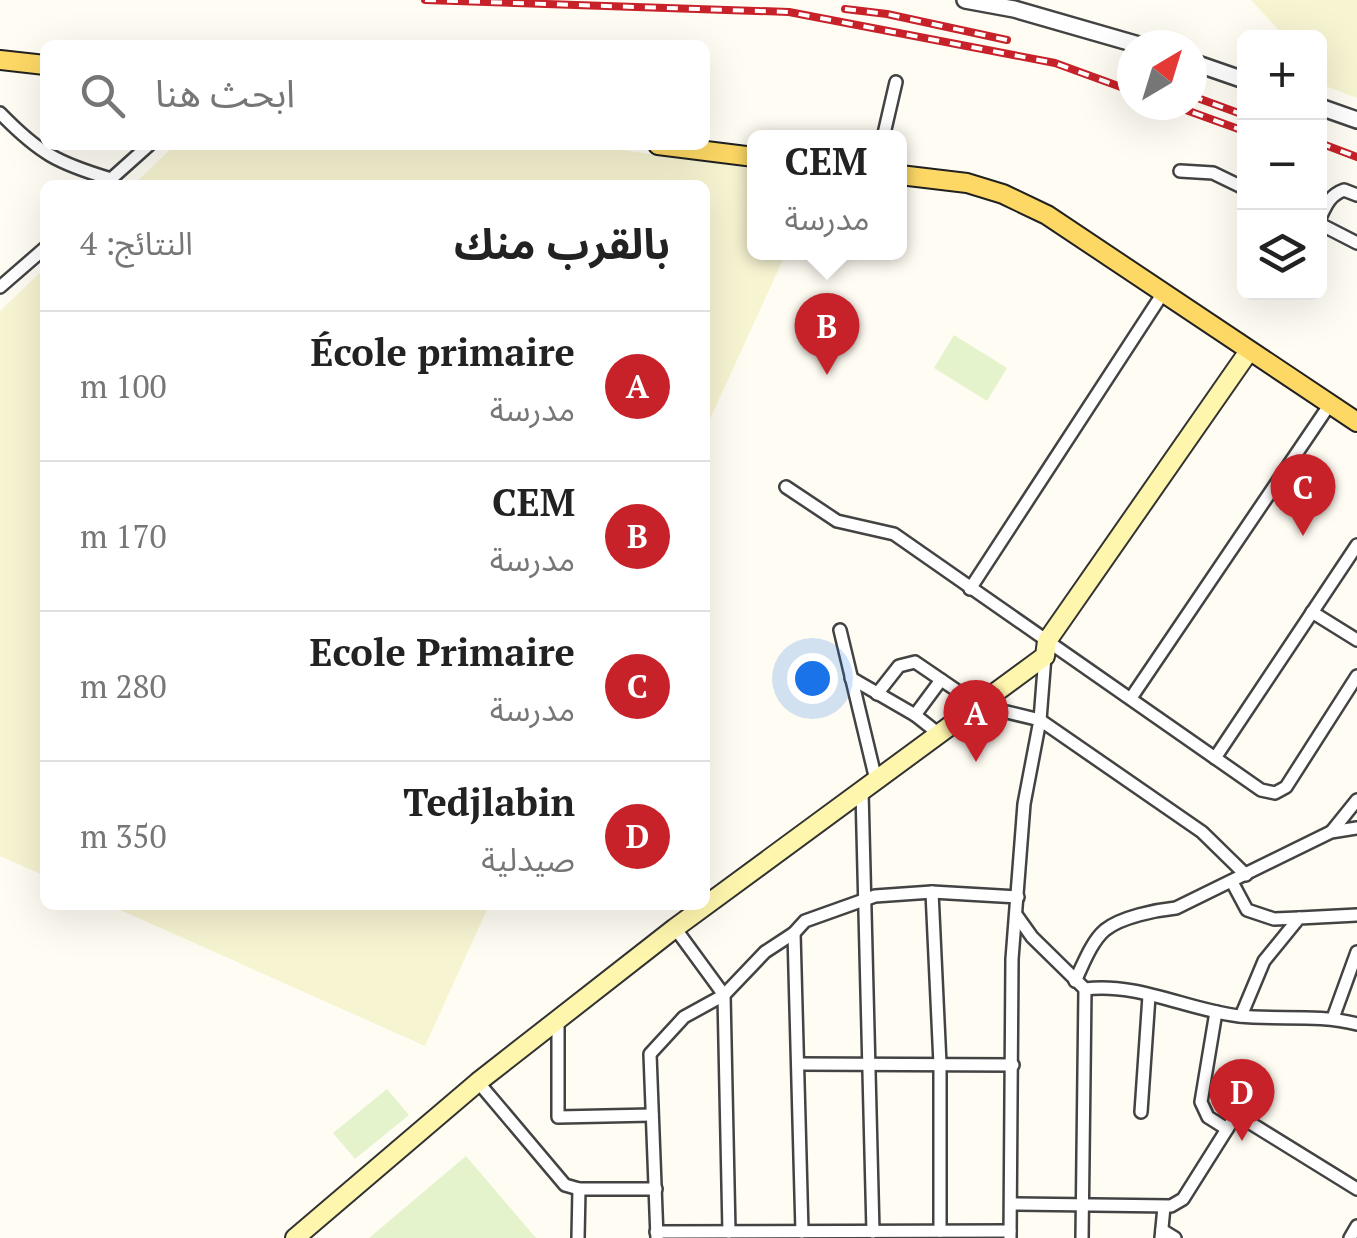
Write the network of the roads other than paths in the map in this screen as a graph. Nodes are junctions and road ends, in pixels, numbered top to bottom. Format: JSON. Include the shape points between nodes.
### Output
{"nodes":[{"id":1,"x":966,"y":0,"type":"edge"},
{"id":2,"x":1117,"y":39,"type":"edge"},
{"id":3,"x":0,"y":60,"type":"edge"},
{"id":4,"x":40,"y":64,"type":"edge"},
{"id":5,"x":1207,"y":67,"type":"edge"},
{"id":6,"x":1237,"y":78,"type":"edge"},
{"id":7,"x":896,"y":82,"type":"dead end"},
{"id":8,"x":1327,"y":109,"type":"edge"},
{"id":9,"x":0,"y":113,"type":"edge"},
{"id":10,"x":1357,"y":120,"type":"edge"},
{"id":11,"x":884,"y":130,"type":"edge"},
{"id":12,"x":143,"y":150,"type":"edge"},
{"id":13,"x":698,"y":150,"type":"edge"},
{"id":14,"x":747,"y":156,"type":"edge"},
{"id":15,"x":1180,"y":170,"type":"dead end"},
{"id":16,"x":907,"y":175,"type":"edge"},
{"id":17,"x":106,"y":180,"type":"edge"},
{"id":18,"x":114,"y":180,"type":"edge"},
{"id":19,"x":1237,"y":185,"type":"edge"},
{"id":20,"x":1357,"y":195,"type":"edge"},
{"id":21,"x":1325,"y":210,"type":"edge"},
{"id":22,"x":1327,"y":225,"type":"edge"},
{"id":23,"x":1357,"y":242,"type":"edge"},
{"id":24,"x":40,"y":252,"type":"edge"},
{"id":25,"x":0,"y":288,"type":"edge"},
{"id":26,"x":1163,"y":293,"type":"junction"},
{"id":27,"x":1248,"y":350,"type":"junction"},
{"id":28,"x":1330,"y":404,"type":"junction"},
{"id":29,"x":1357,"y":422,"type":"edge"},
{"id":30,"x":786,"y":487,"type":"dead end"},
{"id":31,"x":1357,"y":545,"type":"edge"},
{"id":32,"x":970,"y":589,"type":"junction"},
{"id":33,"x":1312,"y":612,"type":"junction"},
{"id":34,"x":840,"y":630,"type":"dead end"},
{"id":35,"x":1357,"y":640,"type":"edge"},
{"id":36,"x":1046,"y":648,"type":"junction"},
{"id":37,"x":1357,"y":676,"type":"edge"},
{"id":38,"x":850,"y":678,"type":"junction"},
{"id":39,"x":941,"y":680,"type":"junction"},
{"id":40,"x":877,"y":694,"type":"junction"},
{"id":41,"x":1131,"y":698,"type":"junction"},
{"id":42,"x":978,"y":706,"type":"junction"},
{"id":43,"x":915,"y":715,"type":"junction"},
{"id":44,"x":1040,"y":720,"type":"junction"},
{"id":45,"x":939,"y":734,"type":"junction"},
{"id":46,"x":1215,"y":758,"type":"junction"},
{"id":47,"x":869,"y":785,"type":"junction"},
{"id":48,"x":1357,"y":800,"type":"edge"},
{"id":49,"x":1357,"y":828,"type":"edge"},
{"id":50,"x":1331,"y":832,"type":"junction"},
{"id":51,"x":1246,"y":876,"type":"junction"},
{"id":52,"x":1232,"y":882,"type":"junction"},
{"id":53,"x":932,"y":892,"type":"junction"},
{"id":54,"x":1018,"y":897,"type":"junction"},
{"id":55,"x":866,"y":899,"type":"junction"},
{"id":56,"x":710,"y":902,"type":"edge"},
{"id":57,"x":699,"y":910,"type":"edge"},
{"id":58,"x":1357,"y":914,"type":"edge"},
{"id":59,"x":1017,"y":916,"type":"junction"},
{"id":60,"x":1299,"y":918,"type":"junction"},
{"id":61,"x":675,"y":928,"type":"junction"},
{"id":62,"x":794,"y":933,"type":"junction"},
{"id":63,"x":1357,"y":952,"type":"edge"},
{"id":64,"x":1080,"y":985,"type":"junction"},
{"id":65,"x":724,"y":995,"type":"junction"},
{"id":66,"x":1148,"y":996,"type":"junction"},
{"id":67,"x":1216,"y":1012,"type":"junction"},
{"id":68,"x":1242,"y":1016,"type":"junction"},
{"id":69,"x":1334,"y":1018,"type":"junction"},
{"id":70,"x":558,"y":1022,"type":"junction"},
{"id":71,"x":1357,"y":1024,"type":"edge"},
{"id":72,"x":800,"y":1064,"type":"junction"},
{"id":73,"x":868,"y":1064,"type":"junction"},
{"id":74,"x":940,"y":1064,"type":"junction"},
{"id":75,"x":1013,"y":1064,"type":"junction"},
{"id":76,"x":478,"y":1082,"type":"junction"},
{"id":77,"x":1142,"y":1112,"type":"dead end"},
{"id":78,"x":652,"y":1115,"type":"junction"},
{"id":79,"x":1227,"y":1129,"type":"junction"},
{"id":80,"x":578,"y":1189,"type":"junction"},
{"id":81,"x":656,"y":1189,"type":"junction"},
{"id":82,"x":1357,"y":1189,"type":"edge"},
{"id":83,"x":1011,"y":1204,"type":"junction"},
{"id":84,"x":1084,"y":1206,"type":"junction"},
{"id":85,"x":1164,"y":1207,"type":"junction"},
{"id":86,"x":1357,"y":1226,"type":"edge"},
{"id":87,"x":729,"y":1232,"type":"junction"},
{"id":88,"x":802,"y":1232,"type":"junction"},
{"id":89,"x":940,"y":1232,"type":"junction"},
{"id":90,"x":864,"y":1234,"type":"edge"},
{"id":91,"x":1010,"y":1234,"type":"edge"},
{"id":92,"x":1161,"y":1234,"type":"edge"},
{"id":93,"x":656,"y":1235,"type":"edge"},
{"id":94,"x":782,"y":1235,"type":"edge"},
{"id":95,"x":295,"y":1238,"type":"edge"},
{"id":96,"x":578,"y":1238,"type":"edge"},
{"id":97,"x":1082,"y":1238,"type":"edge"},
{"id":98,"x":1175,"y":1238,"type":"edge"},
{"id":99,"x":1350,"y":1238,"type":"edge"}],
"edges":[{"from":1,"to":2,"type":"street"},
{"from":3,"to":4,"type":"main road"},
{"from":5,"to":6,"type":"street"},
{"from":7,"to":11,"type":"street"},
{"from":8,"to":10,"type":"street"},
{"from":9,"to":17,"type":"street","via":[[40,152]]},
{"from":12,"to":18,"type":"street"},
{"from":13,"to":14,"type":"main road"},
{"from":15,"to":19,"type":"street","via":[[1213,173]]},
{"from":16,"to":26,"type":"main road","via":[[1002,194],[1047,215]]},
{"from":20,"to":21,"type":"street","via":[[1338,192]]},
{"from":22,"to":23,"type":"street"},
{"from":24,"to":25,"type":"street"},
{"from":26,"to":27,"type":"main road"},
{"from":26,"to":32,"type":"street"},
{"from":27,"to":28,"type":"main road"},
{"from":27,"to":36,"type":"main road"},
{"from":28,"to":29,"type":"main road"},
{"from":28,"to":41,"type":"street"},
{"from":30,"to":32,"type":"street","via":[[837,521],[894,534]]},
{"from":31,"to":33,"type":"street"},
{"from":32,"to":36,"type":"street"},
{"from":33,"to":35,"type":"street"},
{"from":33,"to":46,"type":"street"},
{"from":34,"to":38,"type":"street"},
{"from":36,"to":41,"type":"street"},
{"from":36,"to":42,"type":"main road"},
{"from":36,"to":44,"type":"street"},
{"from":37,"to":46,"type":"street","via":[[1286,787],[1262,790]]},
{"from":38,"to":40,"type":"street"},
{"from":38,"to":47,"type":"street"},
{"from":39,"to":40,"type":"street","via":[[907,662]]},
{"from":39,"to":42,"type":"street"},
{"from":39,"to":43,"type":"street"},
{"from":40,"to":43,"type":"street"},
{"from":41,"to":46,"type":"street"},
{"from":42,"to":44,"type":"street"},
{"from":42,"to":45,"type":"main road"},
{"from":43,"to":45,"type":"street"},
{"from":44,"to":51,"type":"street","via":[[1202,832]]},
{"from":44,"to":54,"type":"street","via":[[1024,804]]},
{"from":45,"to":47,"type":"main road"},
{"from":47,"to":55,"type":"street"},
{"from":47,"to":56,"type":"main road"},
{"from":48,"to":50,"type":"street"},
{"from":49,"to":50,"type":"street"},
{"from":50,"to":51,"type":"street"},
{"from":51,"to":52,"type":"street"},
{"from":52,"to":60,"type":"street","via":[[1247,910]]},
{"from":52,"to":64,"type":"street","via":[[1104,931]]},
{"from":53,"to":54,"type":"street"},
{"from":53,"to":55,"type":"street"},
{"from":53,"to":74,"type":"street"},
{"from":54,"to":59,"type":"street"},
{"from":55,"to":62,"type":"street","via":[[805,920]]},
{"from":55,"to":73,"type":"street"},
{"from":57,"to":61,"type":"main road"},
{"from":58,"to":60,"type":"street"},
{"from":59,"to":64,"type":"street"},
{"from":59,"to":75,"type":"street"},
{"from":60,"to":68,"type":"street","via":[[1264,961]]},
{"from":61,"to":65,"type":"street"},
{"from":61,"to":70,"type":"main road"},
{"from":62,"to":65,"type":"street","via":[[765,952]]},
{"from":62,"to":72,"type":"street"},
{"from":63,"to":69,"type":"street"},
{"from":64,"to":66,"type":"street"},
{"from":64,"to":84,"type":"street"},
{"from":65,"to":78,"type":"street","via":[[684,1017],[650,1054]]},
{"from":65,"to":87,"type":"street"},
{"from":66,"to":67,"type":"street"},
{"from":66,"to":77,"type":"street"},
{"from":67,"to":68,"type":"street"},
{"from":67,"to":79,"type":"street","via":[[1201,1102],[1208,1117]]},
{"from":68,"to":69,"type":"street"},
{"from":69,"to":71,"type":"street"},
{"from":70,"to":76,"type":"main road"},
{"from":70,"to":78,"type":"street","via":[[558,1117]]},
{"from":72,"to":73,"type":"street"},
{"from":72,"to":88,"type":"street"},
{"from":73,"to":74,"type":"street"},
{"from":73,"to":90,"type":"street"},
{"from":74,"to":75,"type":"street"},
{"from":74,"to":89,"type":"street"},
{"from":75,"to":83,"type":"street"},
{"from":76,"to":80,"type":"street","via":[[558,1179]]},
{"from":76,"to":95,"type":"main road"},
{"from":78,"to":81,"type":"street"},
{"from":79,"to":82,"type":"street","via":[[1244,1117]]},
{"from":79,"to":85,"type":"street","via":[[1182,1198]]},
{"from":80,"to":81,"type":"street"},
{"from":80,"to":96,"type":"street"},
{"from":81,"to":93,"type":"street"},
{"from":83,"to":84,"type":"street"},
{"from":83,"to":91,"type":"street"},
{"from":84,"to":85,"type":"street"},
{"from":84,"to":97,"type":"street"},
{"from":85,"to":92,"type":"street"},
{"from":86,"to":99,"type":"street"},
{"from":87,"to":93,"type":"street"},
{"from":87,"to":94,"type":"street"},
{"from":88,"to":90,"type":"street"},
{"from":88,"to":94,"type":"street"},
{"from":89,"to":90,"type":"street"},
{"from":89,"to":91,"type":"street"},
{"from":92,"to":98,"type":"street"}]}
